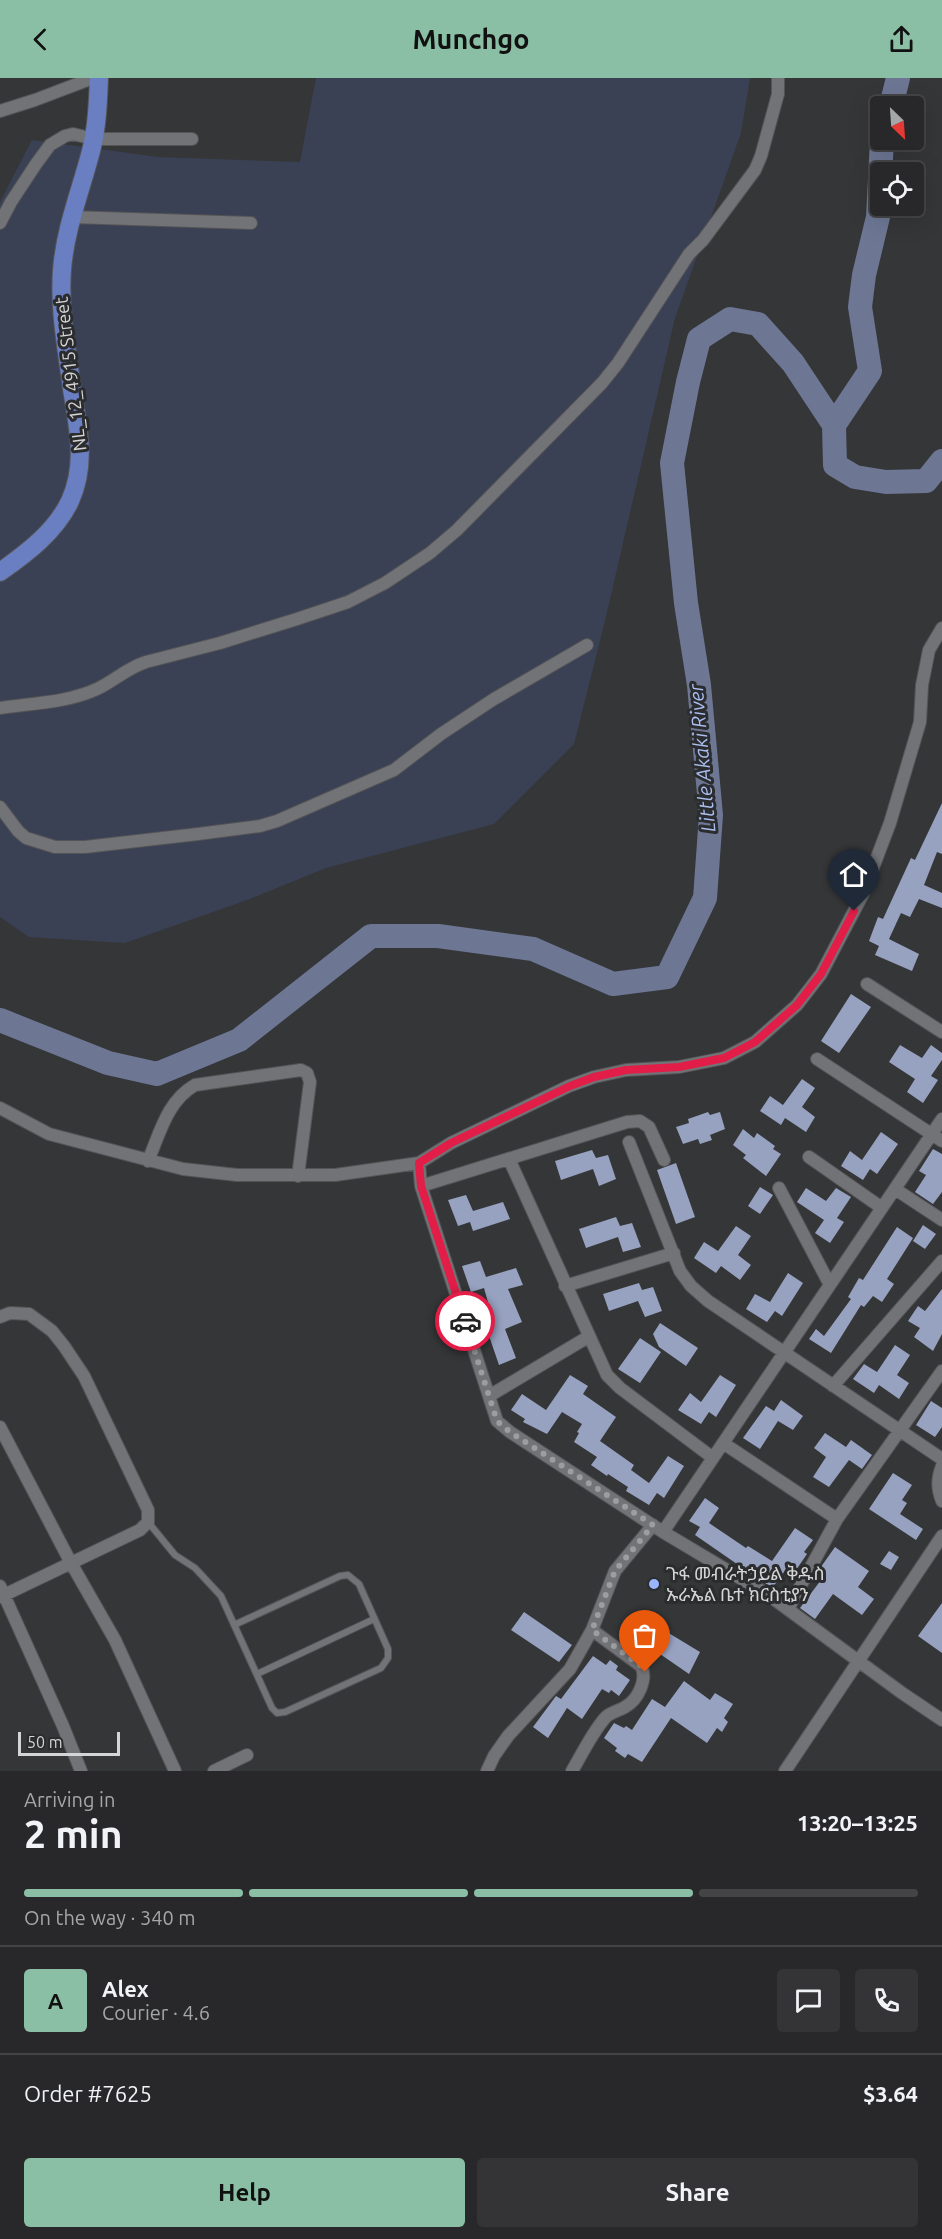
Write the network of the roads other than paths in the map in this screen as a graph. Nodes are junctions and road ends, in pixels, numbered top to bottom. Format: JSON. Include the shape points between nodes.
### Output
{"nodes":[{"id":1,"x":92,"y":78,"type":"edge"},
{"id":2,"x":99,"y":78,"type":"edge"},
{"id":3,"x":778,"y":78,"type":"edge"},
{"id":4,"x":0,"y":111,"type":"edge"},
{"id":5,"x":89,"y":137,"type":"junction"},
{"id":6,"x":192,"y":139,"type":"dead end"},
{"id":7,"x":72,"y":217,"type":"junction"},
{"id":8,"x":0,"y":223,"type":"edge"},
{"id":9,"x":251,"y":223,"type":"dead end"},
{"id":10,"x":0,"y":563,"type":"edge"},
{"id":11,"x":0,"y":572,"type":"edge"},
{"id":12,"x":942,"y":628,"type":"edge"},
{"id":13,"x":587,"y":645,"type":"dead end"},
{"id":14,"x":0,"y":708,"type":"edge"},
{"id":15,"x":0,"y":809,"type":"edge"},
{"id":16,"x":867,"y":984,"type":"dead end"},
{"id":17,"x":942,"y":1032,"type":"edge"},
{"id":18,"x":817,"y":1059,"type":"dead end"},
{"id":19,"x":0,"y":1108,"type":"edge"},
{"id":20,"x":942,"y":1119,"type":"edge"},
{"id":21,"x":937,"y":1138,"type":"edge"},
{"id":22,"x":629,"y":1142,"type":"dead end"},
{"id":23,"x":809,"y":1157,"type":"dead end"},
{"id":24,"x":509,"y":1159,"type":"junction"},
{"id":25,"x":664,"y":1160,"type":"dead end"},
{"id":26,"x":148,"y":1161,"type":"junction"},
{"id":27,"x":419,"y":1163,"type":"junction"},
{"id":28,"x":298,"y":1176,"type":"junction"},
{"id":29,"x":421,"y":1186,"type":"junction"},
{"id":30,"x":779,"y":1188,"type":"dead end"},
{"id":31,"x":895,"y":1189,"type":"junction"},
{"id":32,"x":882,"y":1208,"type":"junction"},
{"id":33,"x":942,"y":1220,"type":"edge"},
{"id":34,"x":674,"y":1253,"type":"junction"},
{"id":35,"x":942,"y":1260,"type":"edge"},
{"id":36,"x":830,"y":1285,"type":"junction"},
{"id":37,"x":565,"y":1286,"type":"junction"},
{"id":38,"x":0,"y":1317,"type":"edge"},
{"id":39,"x":588,"y":1337,"type":"junction"},
{"id":40,"x":784,"y":1353,"type":"junction"},
{"id":41,"x":942,"y":1371,"type":"edge"},
{"id":42,"x":833,"y":1386,"type":"junction"},
{"id":43,"x":489,"y":1396,"type":"junction"},
{"id":44,"x":0,"y":1427,"type":"edge"},
{"id":45,"x":899,"y":1432,"type":"junction"},
{"id":46,"x":723,"y":1443,"type":"junction"},
{"id":47,"x":713,"y":1458,"type":"junction"},
{"id":48,"x":942,"y":1460,"type":"edge"},
{"id":49,"x":942,"y":1466,"type":"edge"},
{"id":50,"x":942,"y":1501,"type":"edge"},
{"id":51,"x":837,"y":1519,"type":"junction"},
{"id":52,"x":148,"y":1522,"type":"junction"},
{"id":53,"x":658,"y":1529,"type":"junction"},
{"id":54,"x":942,"y":1536,"type":"edge"},
{"id":55,"x":71,"y":1563,"type":"junction"},
{"id":56,"x":1,"y":1593,"type":"edge"},
{"id":57,"x":788,"y":1609,"type":"junction"},
{"id":58,"x":374,"y":1619,"type":"junction"},
{"id":59,"x":234,"y":1625,"type":"junction"},
{"id":60,"x":592,"y":1630,"type":"junction"},
{"id":61,"x":859,"y":1661,"type":"junction"},
{"id":62,"x":257,"y":1674,"type":"junction"},
{"id":63,"x":942,"y":1720,"type":"edge"},
{"id":64,"x":247,"y":1755,"type":"dead end"},
{"id":65,"x":81,"y":1771,"type":"edge"},
{"id":66,"x":175,"y":1771,"type":"edge"},
{"id":67,"x":214,"y":1771,"type":"edge"},
{"id":68,"x":488,"y":1771,"type":"edge"},
{"id":69,"x":572,"y":1771,"type":"edge"},
{"id":70,"x":786,"y":1771,"type":"edge"}],
"edges":[{"from":1,"to":4,"type":"street"},
{"from":1,"to":5,"type":"main road","name":"NL_12_4915 Street"},
{"from":2,"to":5,"type":"main road","name":"NL_12_4915 Street"},
{"from":3,"to":14,"type":"street","via":[[778,94],[755,170],[689,254],[618,363],[457,530],[430,553],[348,602],[134,666],[108,684],[79,696]]},
{"from":5,"to":6,"type":"street"},
{"from":5,"to":7,"type":"main road","name":"NL_12_4915 Street"},
{"from":5,"to":8,"type":"street","via":[[65,136],[50,145]]},
{"from":5,"to":10,"type":"main road","name":"NL_12_4915 Street","via":[[57,249],[55,271],[55,310],[74,447],[72,468],[61,502],[47,521]]},
{"from":7,"to":9,"type":"street"},
{"from":7,"to":11,"type":"main road","name":"NL_12_4915 Street","via":[[64,249],[61,293],[81,447],[79,472],[69,503],[56,522],[37,543]]},
{"from":12,"to":27,"type":"street","via":[[929,650],[920,722],[867,884],[821,974],[797,1005],[755,1042],[724,1058],[594,1077],[451,1143]]},
{"from":13,"to":15,"type":"street","via":[[494,699],[394,770],[277,821],[164,838],[55,847],[26,838]]},
{"from":16,"to":17,"type":"street"},
{"from":18,"to":21,"type":"street"},
{"from":19,"to":26,"type":"street","via":[[49,1134]]},
{"from":20,"to":21,"type":"street"},
{"from":21,"to":31,"type":"street"},
{"from":22,"to":34,"type":"street"},
{"from":23,"to":32,"type":"street"},
{"from":24,"to":25,"type":"street","via":[[640,1121],[649,1127]]},
{"from":24,"to":29,"type":"street"},
{"from":24,"to":37,"type":"street"},
{"from":26,"to":28,"type":"street","via":[[237,1175]]},
{"from":26,"to":28,"type":"street","via":[[173,1104],[195,1085],[301,1070],[310,1082]]},
{"from":27,"to":28,"type":"street"},
{"from":27,"to":29,"type":"street"},
{"from":29,"to":43,"type":"street"},
{"from":30,"to":36,"type":"street"},
{"from":31,"to":32,"type":"street"},
{"from":31,"to":33,"type":"street"},
{"from":32,"to":36,"type":"street"},
{"from":34,"to":37,"type":"street"},
{"from":34,"to":40,"type":"street","via":[[691,1287]]},
{"from":35,"to":42,"type":"street"},
{"from":36,"to":40,"type":"street"},
{"from":37,"to":39,"type":"street"},
{"from":38,"to":52,"type":"street","via":[[29,1314],[64,1346],[84,1376],[109,1428],[148,1510]]},
{"from":39,"to":43,"type":"street"},
{"from":39,"to":47,"type":"street","via":[[607,1376]]},
{"from":40,"to":42,"type":"street"},
{"from":40,"to":46,"type":"street"},
{"from":41,"to":45,"type":"street"},
{"from":42,"to":45,"type":"street"},
{"from":43,"to":53,"type":"street","via":[[497,1421],[510,1432]]},
{"from":44,"to":55,"type":"street"},
{"from":45,"to":48,"type":"street"},
{"from":45,"to":51,"type":"street"},
{"from":46,"to":47,"type":"street"},
{"from":46,"to":51,"type":"street"},
{"from":47,"to":53,"type":"street","via":[[694,1489]]},
{"from":49,"to":50,"type":"street","via":[[938,1475]]},
{"from":51,"to":57,"type":"street"},
{"from":52,"to":55,"type":"street","via":[[140,1530]]},
{"from":52,"to":59,"type":"lane","via":[[175,1555],[214,1587]]},
{"from":53,"to":57,"type":"street"},
{"from":53,"to":60,"type":"street","via":[[615,1571]]},
{"from":54,"to":61,"type":"street"},
{"from":55,"to":56,"type":"street"},
{"from":55,"to":66,"type":"street","via":[[115,1640]]},
{"from":56,"to":65,"type":"street"},
{"from":57,"to":61,"type":"street"},
{"from":58,"to":59,"type":"lane","via":[[359,1584],[348,1575]]},
{"from":58,"to":62,"type":"lane"},
{"from":58,"to":62,"type":"lane","via":[[388,1649],[388,1658],[381,1668],[277,1713]]},
{"from":59,"to":62,"type":"lane"},
{"from":60,"to":68,"type":"street","via":[[570,1669],[508,1736]]},
{"from":60,"to":69,"type":"street","via":[[645,1672],[638,1692],[627,1706],[606,1716]]},
{"from":61,"to":63,"type":"street"},
{"from":61,"to":70,"type":"street"},
{"from":64,"to":67,"type":"street"}]}
